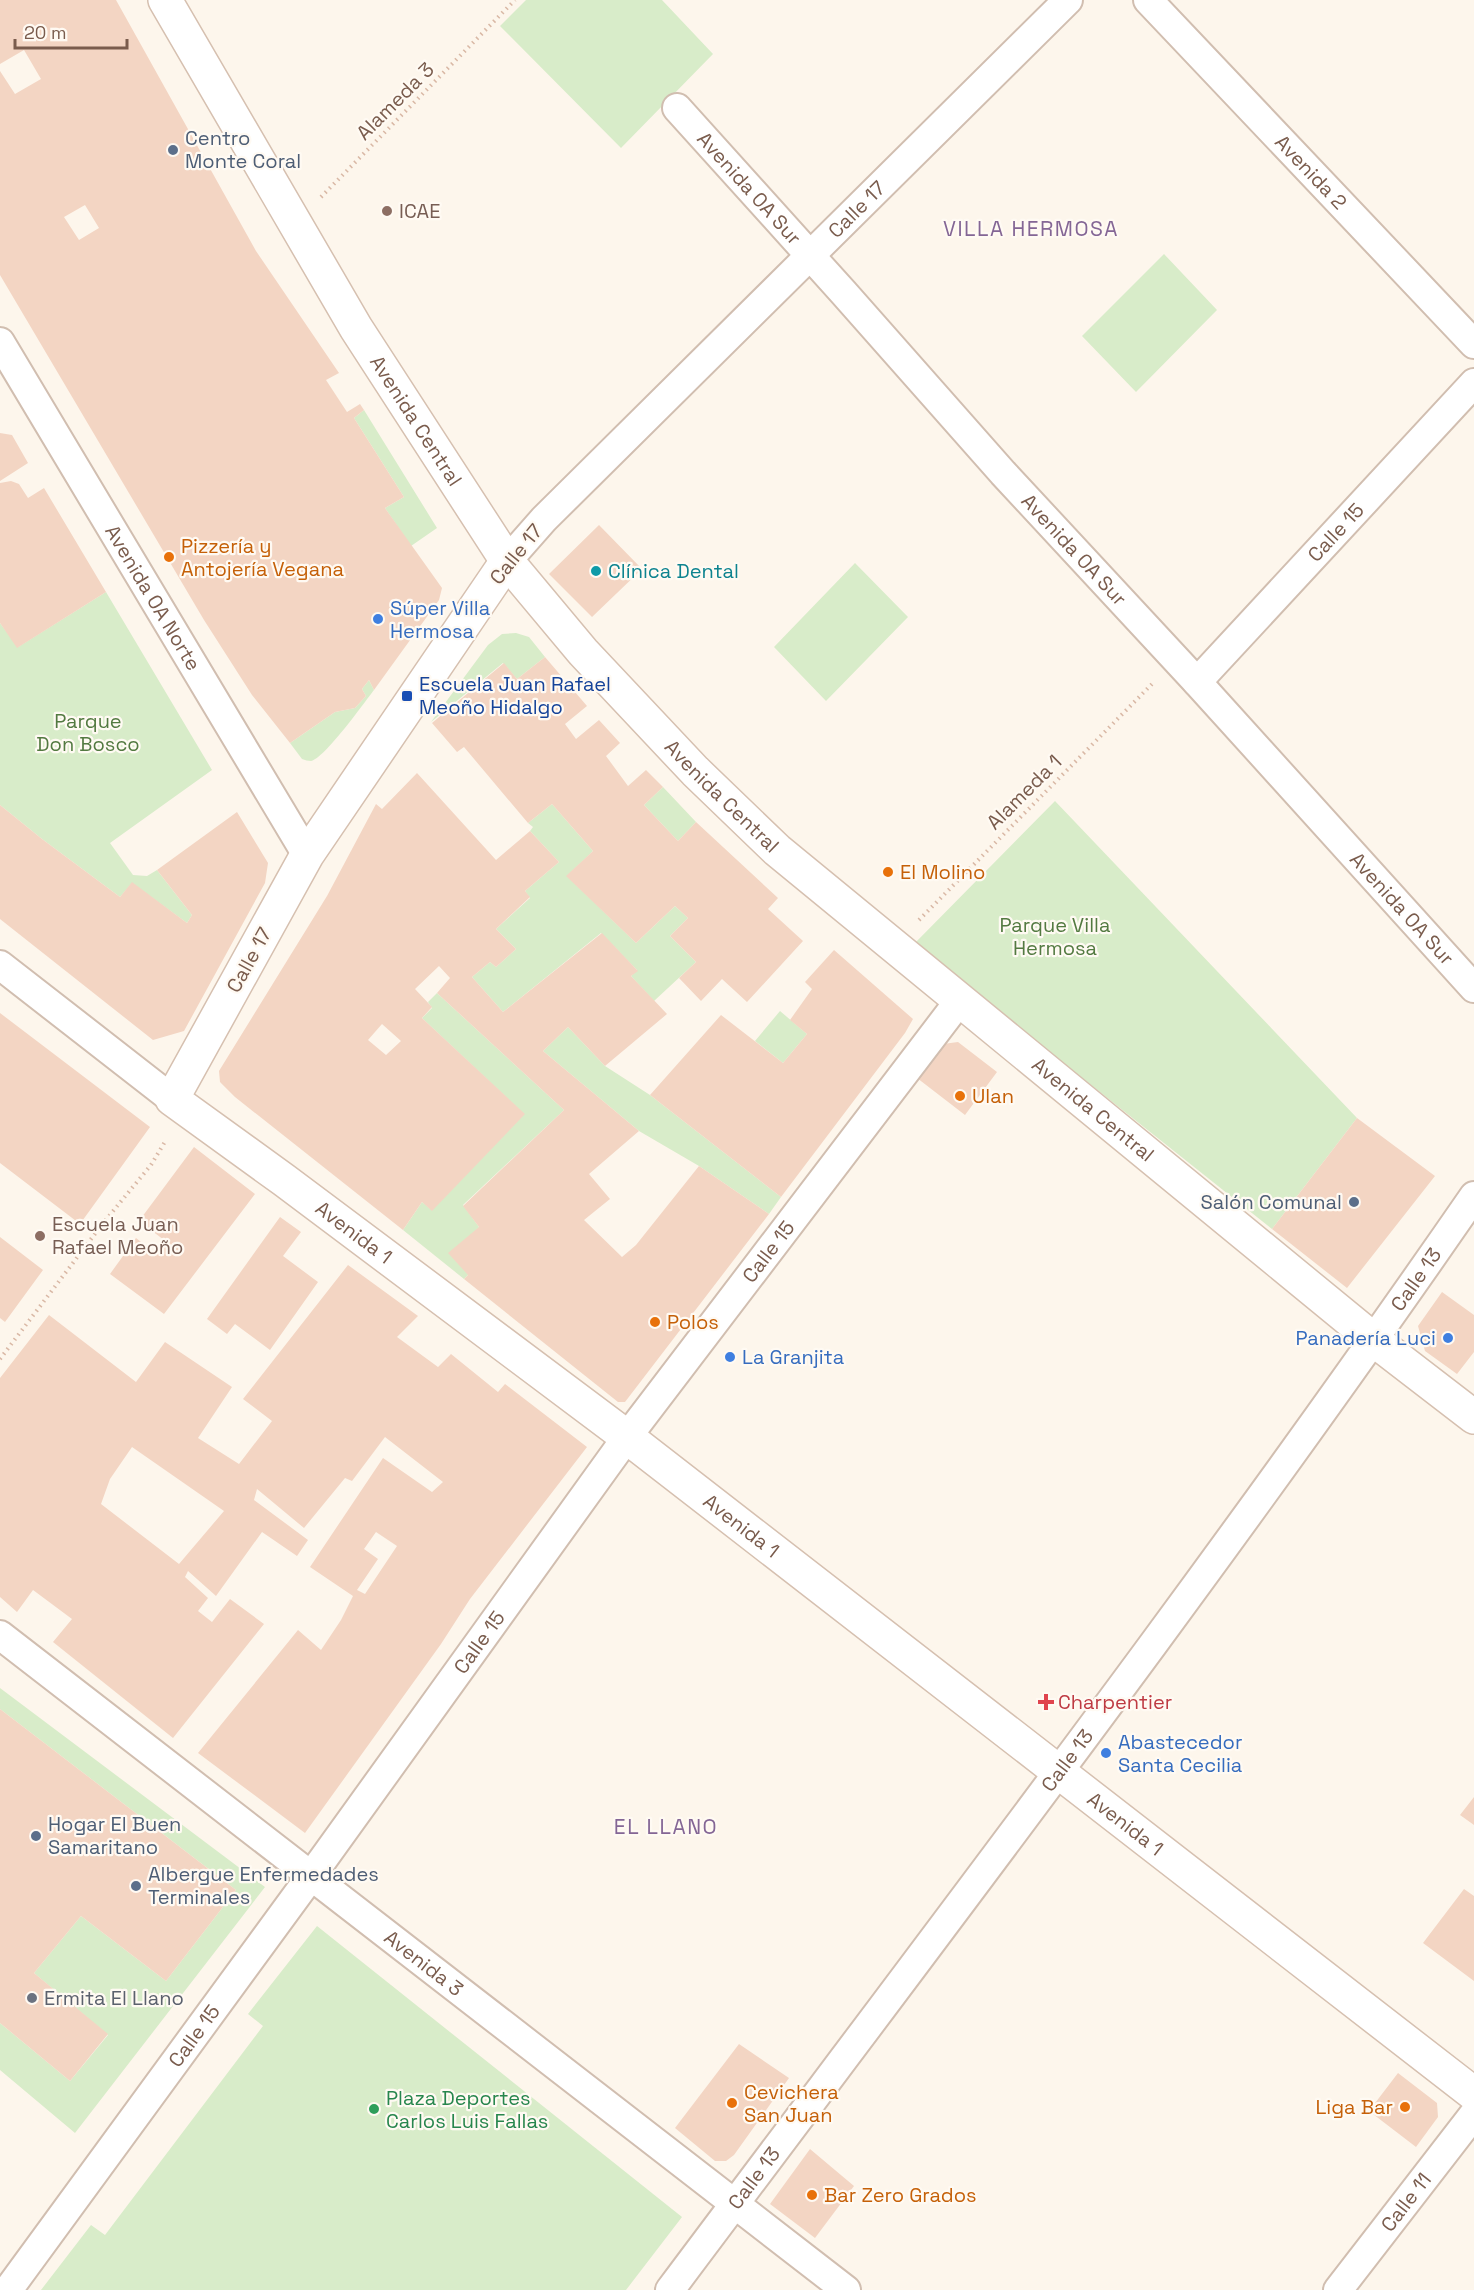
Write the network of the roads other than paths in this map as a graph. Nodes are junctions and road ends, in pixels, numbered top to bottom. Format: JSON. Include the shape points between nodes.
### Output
{"nodes":[{"id":1,"x":165,"y":0,"type":"edge"},
{"id":2,"x":1068,"y":0,"type":"edge"},
{"id":3,"x":1148,"y":0,"type":"edge"},
{"id":4,"x":677,"y":108,"type":"dead end"},
{"id":5,"x":810,"y":255,"type":"junction"},
{"id":6,"x":1474,"y":344,"type":"edge"},
{"id":7,"x":4,"y":358,"type":"edge"},
{"id":8,"x":1474,"y":383,"type":"edge"},
{"id":9,"x":507,"y":561,"type":"junction"},
{"id":10,"x":1197,"y":682,"type":"junction"},
{"id":11,"x":307,"y":855,"type":"junction"},
{"id":12,"x":0,"y":965,"type":"edge"},
{"id":13,"x":1474,"y":988,"type":"edge"},
{"id":14,"x":960,"y":1000,"type":"junction"},
{"id":15,"x":172,"y":1099,"type":"junction"},
{"id":16,"x":1474,"y":1196,"type":"edge"},
{"id":17,"x":1374,"y":1340,"type":"junction"},
{"id":18,"x":1474,"y":1417,"type":"edge"},
{"id":19,"x":627,"y":1437,"type":"junction"},
{"id":20,"x":0,"y":1635,"type":"edge"},
{"id":21,"x":1058,"y":1771,"type":"junction"},
{"id":22,"x":311,"y":1876,"type":"junction"},
{"id":23,"x":1474,"y":2094,"type":"edge"},
{"id":24,"x":1474,"y":2114,"type":"edge"},
{"id":25,"x":734,"y":2204,"type":"junction"},
{"id":26,"x":8,"y":2290,"type":"edge"},
{"id":27,"x":670,"y":2290,"type":"edge"},
{"id":28,"x":846,"y":2290,"type":"edge"},
{"id":29,"x":1338,"y":2290,"type":"edge"}],
"edges":[{"from":1,"to":9,"type":"main road","name":"Avenida Central","via":[[356,328]]},
{"from":2,"to":5,"type":"street","name":"Calle 17"},
{"from":3,"to":6,"type":"street","name":"Avenida 2"},
{"from":4,"to":5,"type":"street","name":"Avenida 0A Sur"},
{"from":5,"to":9,"type":"street","name":"Calle 17","via":[[544,519]]},
{"from":5,"to":10,"type":"street","name":"Avenida 0A Sur","via":[[1003,473]]},
{"from":7,"to":11,"type":"street","name":"Avenida 0A Norte"},
{"from":8,"to":10,"type":"street","name":"Calle 15"},
{"from":9,"to":11,"type":"main road","name":"Calle 17"},
{"from":9,"to":14,"type":"main road","name":"Avenida Central","via":[[583,652],[695,771],[777,850]]},
{"from":10,"to":13,"type":"street","name":"Avenida 0A Sur"},
{"from":11,"to":15,"type":"main road","name":"Calle 17"},
{"from":12,"to":15,"type":"street","name":"Avenida 1"},
{"from":14,"to":17,"type":"main road","name":"Avenida Central"},
{"from":14,"to":19,"type":"street","name":"Calle 15"},
{"from":15,"to":19,"type":"main road","name":"Avenida 1"},
{"from":16,"to":17,"type":"street","name":"Calle 13"},
{"from":17,"to":18,"type":"main road","name":"Avenida Central"},
{"from":17,"to":21,"type":"street","name":"Calle 13"},
{"from":19,"to":21,"type":"main road","name":"Avenida 1"},
{"from":19,"to":22,"type":"street","name":"Calle 15"},
{"from":20,"to":22,"type":"street","name":"Avenida 3"},
{"from":21,"to":23,"type":"main road","name":"Avenida 1"},
{"from":21,"to":25,"type":"street","name":"Calle 13"},
{"from":22,"to":25,"type":"street","name":"Avenida 3"},
{"from":22,"to":26,"type":"street","name":"Calle 15"},
{"from":24,"to":29,"type":"street","name":"Calle 11"},
{"from":25,"to":27,"type":"street","name":"Calle 13"},
{"from":25,"to":28,"type":"street","name":"Avenida 3"}]}
